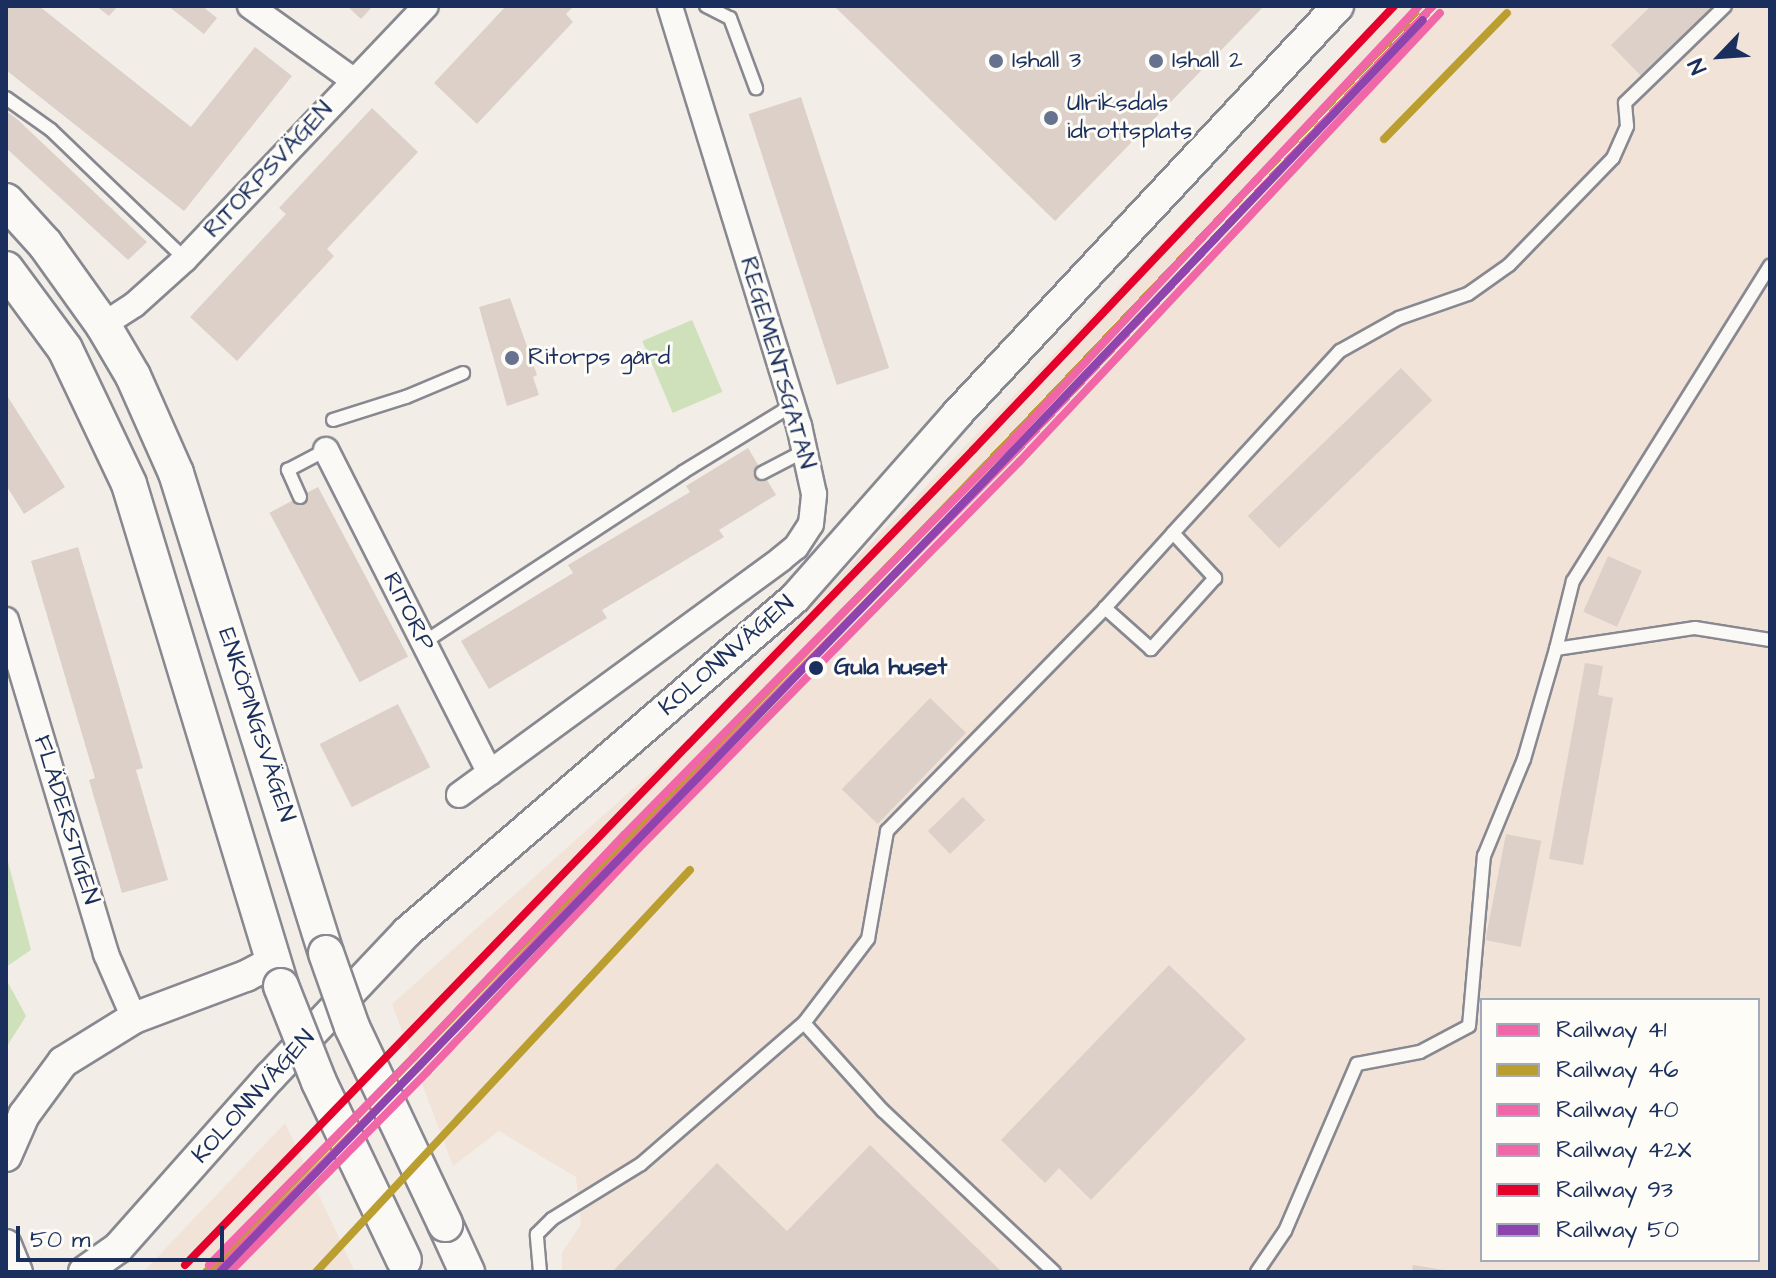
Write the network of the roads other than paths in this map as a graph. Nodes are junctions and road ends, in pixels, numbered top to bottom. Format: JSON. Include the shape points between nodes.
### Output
{"nodes":[{"id":1,"x":250,"y":6,"type":"edge"},
{"id":2,"x":426,"y":6,"type":"edge"},
{"id":3,"x":670,"y":6,"type":"edge"},
{"id":4,"x":706,"y":6,"type":"edge"},
{"id":5,"x":1338,"y":6,"type":"edge"},
{"id":6,"x":1725,"y":6,"type":"edge"},
{"id":7,"x":353,"y":80,"type":"junction"},
{"id":8,"x":756,"y":88,"type":"dead end"},
{"id":9,"x":6,"y":98,"type":"edge"},
{"id":10,"x":6,"y":201,"type":"edge"},
{"id":11,"x":185,"y":259,"type":"junction"},
{"id":12,"x":1770,"y":266,"type":"edge"},
{"id":13,"x":6,"y":269,"type":"edge"},
{"id":14,"x":103,"y":325,"type":"junction"},
{"id":15,"x":65,"y":349,"type":"junction"},
{"id":16,"x":463,"y":373,"type":"dead end"},
{"id":17,"x":791,"y":406,"type":"junction"},
{"id":18,"x":333,"y":420,"type":"dead end"},
{"id":19,"x":326,"y":450,"type":"joint"},
{"id":20,"x":804,"y":451,"type":"junction"},
{"id":21,"x":762,"y":473,"type":"dead end"},
{"id":22,"x":300,"y":497,"type":"dead end"},
{"id":23,"x":1173,"y":533,"type":"junction"},
{"id":24,"x":1105,"y":608,"type":"junction"},
{"id":25,"x":7,"y":629,"type":"edge"},
{"id":26,"x":1770,"y":640,"type":"edge"},
{"id":27,"x":423,"y":643,"type":"junction"},
{"id":28,"x":1556,"y":649,"type":"junction"},
{"id":29,"x":490,"y":773,"type":"junction"},
{"id":30,"x":459,"y":795,"type":"dead end"},
{"id":31,"x":324,"y":947,"type":"junction"},
{"id":32,"x":278,"y":974,"type":"junction"},
{"id":33,"x":134,"y":1018,"type":"junction"},
{"id":34,"x":804,"y":1023,"type":"junction"},
{"id":35,"x":6,"y":1156,"type":"edge"},
{"id":36,"x":6,"y":1245,"type":"edge"},
{"id":37,"x":406,"y":1266,"type":"edge"},
{"id":38,"x":17,"y":1272,"type":"edge"},
{"id":39,"x":84,"y":1272,"type":"edge"},
{"id":40,"x":467,"y":1272,"type":"edge"},
{"id":41,"x":540,"y":1272,"type":"edge"},
{"id":42,"x":1054,"y":1272,"type":"edge"},
{"id":43,"x":1257,"y":1272,"type":"edge"}],
"edges":[{"from":1,"to":7,"type":"street"},
{"from":2,"to":7,"type":"street","name":"RITORPSVÄGEN"},
{"from":3,"to":17,"type":"street","name":"REGEMENTSGATAN"},
{"from":4,"to":8,"type":"lane","via":[[730,18]]},
{"from":5,"to":39,"type":"street","name":"KOLONNVÄGEN","via":[[958,413],[795,598],[407,932],[118,1248]]},
{"from":6,"to":23,"type":"lane","via":[[1625,103],[1627,126],[1613,158],[1546,230],[1468,294],[1399,318],[1340,351]]},
{"from":7,"to":11,"type":"street","name":"RITORPSVÄGEN"},
{"from":9,"to":11,"type":"lane","via":[[51,130]]},
{"from":10,"to":14,"type":"main road","name":"ENKÖPINGSVÄGEN","via":[[45,244]]},
{"from":11,"to":14,"type":"street","name":"RITORPSVÄGEN"},
{"from":12,"to":28,"type":"lane","via":[[1573,581]]},
{"from":13,"to":15,"type":"main road","name":"ENKÖPINGSVÄGEN"},
{"from":14,"to":15,"type":"main road"},
{"from":14,"to":31,"type":"main road","name":"ENKÖPINGSVÄGEN","via":[[133,376],[176,473]]},
{"from":15,"to":32,"type":"main road","name":"ENKÖPINGSVÄGEN","via":[[129,484]]},
{"from":16,"to":18,"type":"lane"},
{"from":17,"to":20,"type":"street","name":"REGEMENTSGATAN"},
{"from":17,"to":27,"type":"lane"},
{"from":19,"to":22,"type":"lane","via":[[288,470]]},
{"from":19,"to":27,"type":"street","name":"RITORP"},
{"from":20,"to":21,"type":"lane"},
{"from":20,"to":29,"type":"street","name":"REGEMENTSGATAN","via":[[814,494],[811,524],[796,547]]},
{"from":23,"to":24,"type":"lane"},
{"from":23,"to":24,"type":"lane","via":[[1215,578],[1151,649]]},
{"from":24,"to":34,"type":"lane","via":[[887,831],[868,939]]},
{"from":25,"to":33,"type":"street","name":"FLÄDERSTIGEN","via":[[106,954]]},
{"from":26,"to":28,"type":"lane","via":[[1695,628]]},
{"from":27,"to":29,"type":"street","name":"RITORP"},
{"from":28,"to":43,"type":"lane","via":[[1524,759],[1484,856],[1469,1026],[1420,1052],[1357,1064],[1285,1231]]},
{"from":29,"to":30,"type":"street","name":"REGEMENTSGATAN"},
{"from":31,"to":32,"type":"main road"},
{"from":31,"to":40,"type":"main road","name":"ENKÖPINGSVÄGEN","bridge":true,"via":[[352,1027]]},
{"from":32,"to":33,"type":"street","via":[[235,981]]},
{"from":32,"to":37,"type":"main road","name":"ENKÖPINGSVÄGEN","bridge":true,"via":[[319,1082]]},
{"from":33,"to":35,"type":"street","via":[[63,1062],[24,1115]]},
{"from":34,"to":41,"type":"lane","via":[[641,1164],[552,1219],[537,1234]]},
{"from":34,"to":42,"type":"lane","via":[[883,1111]]},
{"from":36,"to":38,"type":"street"}]}
